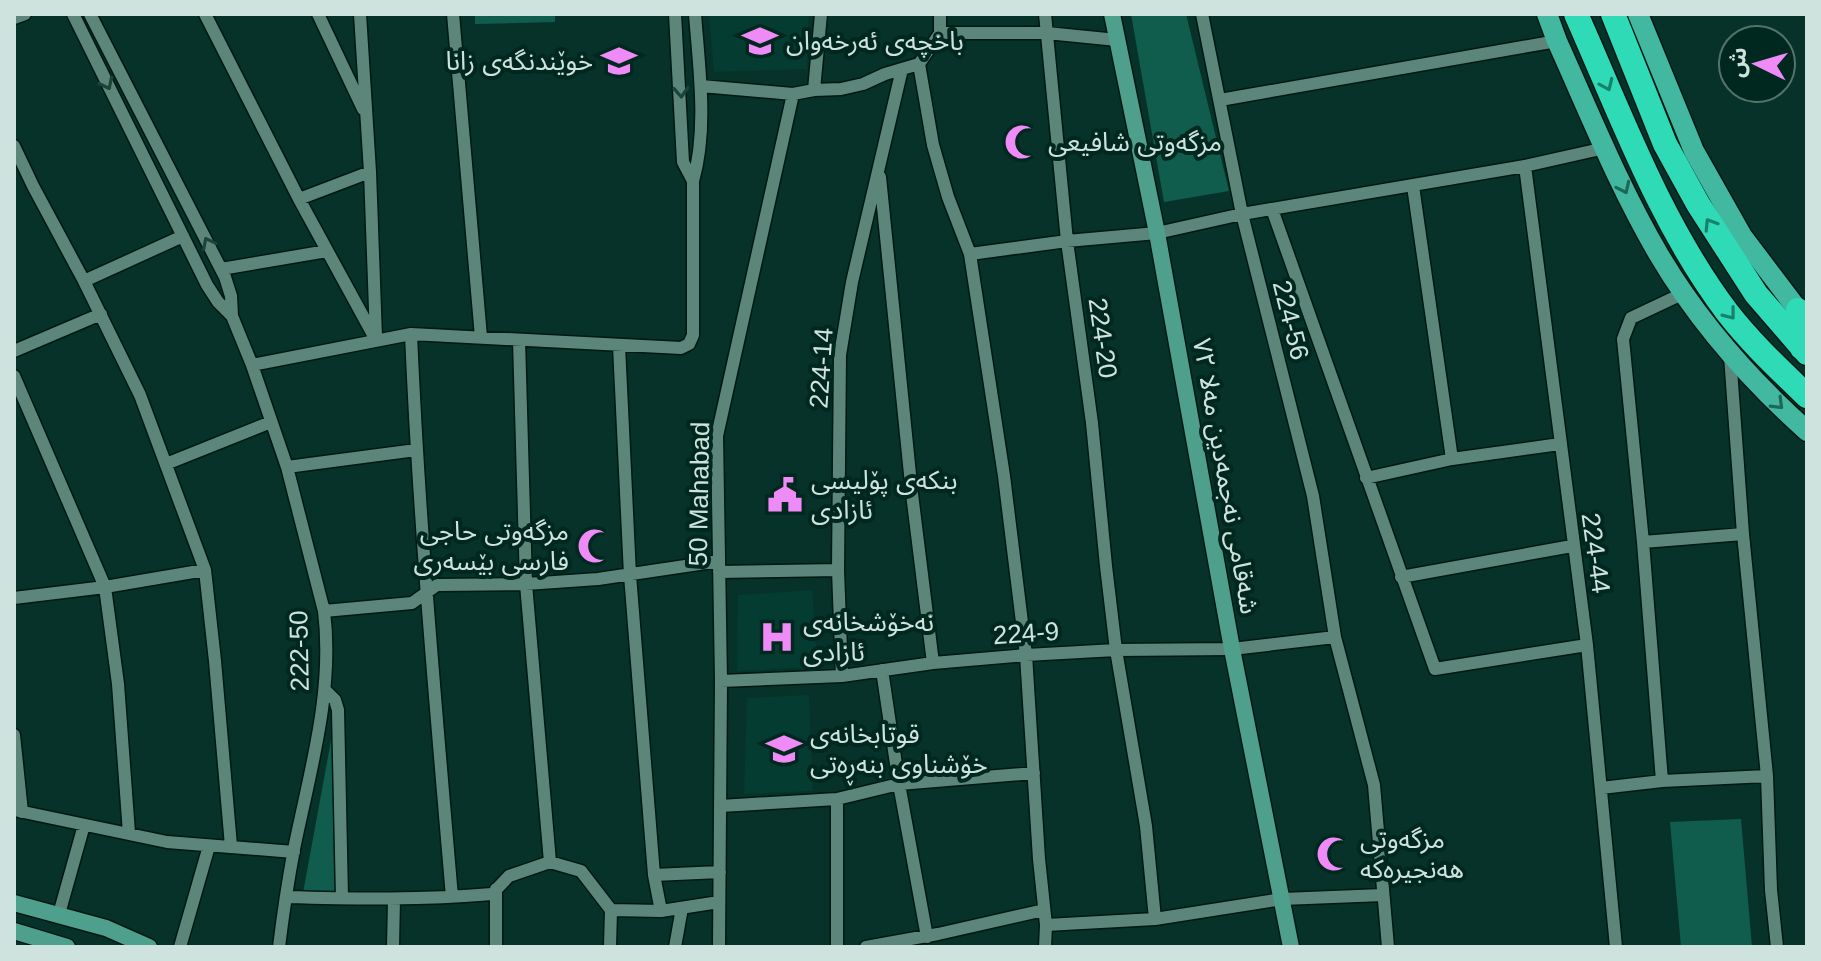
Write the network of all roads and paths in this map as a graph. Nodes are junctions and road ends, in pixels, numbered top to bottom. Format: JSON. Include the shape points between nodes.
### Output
{"nodes":[{"id":1,"x":25,"y":14,"type":"edge"},
{"id":2,"x":73,"y":14,"type":"edge"},
{"id":3,"x":205,"y":14,"type":"edge"},
{"id":4,"x":318,"y":14,"type":"edge"},
{"id":5,"x":360,"y":14,"type":"edge"},
{"id":6,"x":453,"y":14,"type":"edge"},
{"id":7,"x":675,"y":14,"type":"edge"},
{"id":8,"x":695,"y":14,"type":"edge"},
{"id":9,"x":821,"y":14,"type":"edge"},
{"id":10,"x":940,"y":14,"type":"edge"},
{"id":11,"x":1045,"y":14,"type":"edge"},
{"id":12,"x":1112,"y":14,"type":"edge"},
{"id":13,"x":1202,"y":14,"type":"edge"},
{"id":14,"x":1547,"y":14,"type":"edge"},
{"id":15,"x":1576,"y":14,"type":"edge"},
{"id":16,"x":1613,"y":14,"type":"edge"},
{"id":17,"x":1638,"y":14,"type":"edge"},
{"id":18,"x":94,"y":15,"type":"edge"},
{"id":19,"x":14,"y":18,"type":"edge"},
{"id":20,"x":940,"y":33,"type":"junction"},
{"id":21,"x":1047,"y":33,"type":"junction"},
{"id":22,"x":1117,"y":40,"type":"junction"},
{"id":23,"x":1557,"y":41,"type":"junction"},
{"id":24,"x":919,"y":64,"type":"junction"},
{"id":25,"x":902,"y":69,"type":"junction"},
{"id":26,"x":701,"y":86,"type":"junction"},
{"id":27,"x":814,"y":90,"type":"junction"},
{"id":28,"x":793,"y":94,"type":"junction"},
{"id":29,"x":1220,"y":100,"type":"junction"},
{"id":30,"x":366,"y":115,"type":"junction"},
{"id":31,"x":14,"y":146,"type":"edge"},
{"id":32,"x":1605,"y":148,"type":"junction"},
{"id":33,"x":1525,"y":166,"type":"junction"},
{"id":34,"x":880,"y":170,"type":"junction"},
{"id":35,"x":370,"y":172,"type":"junction"},
{"id":36,"x":693,"y":181,"type":"junction"},
{"id":37,"x":1413,"y":186,"type":"junction"},
{"id":38,"x":299,"y":199,"type":"junction"},
{"id":39,"x":1272,"y":209,"type":"junction"},
{"id":40,"x":1242,"y":214,"type":"junction"},
{"id":41,"x":1157,"y":233,"type":"junction"},
{"id":42,"x":183,"y":236,"type":"junction"},
{"id":43,"x":1067,"y":241,"type":"junction"},
{"id":44,"x":327,"y":251,"type":"junction"},
{"id":45,"x":970,"y":254,"type":"junction"},
{"id":46,"x":221,"y":269,"type":"junction"},
{"id":47,"x":84,"y":281,"type":"junction"},
{"id":48,"x":1684,"y":293,"type":"junction"},
{"id":49,"x":101,"y":314,"type":"junction"},
{"id":50,"x":1802,"y":315,"type":"edge"},
{"id":51,"x":232,"y":316,"type":"junction"},
{"id":52,"x":411,"y":334,"type":"junction"},
{"id":53,"x":481,"y":337,"type":"junction"},
{"id":54,"x":376,"y":340,"type":"junction"},
{"id":55,"x":519,"y":340,"type":"junction"},
{"id":56,"x":619,"y":346,"type":"junction"},
{"id":57,"x":14,"y":351,"type":"edge"},
{"id":58,"x":1804,"y":351,"type":"edge"},
{"id":59,"x":1730,"y":356,"type":"junction"},
{"id":60,"x":252,"y":365,"type":"junction"},
{"id":61,"x":14,"y":376,"type":"edge"},
{"id":62,"x":1807,"y":396,"type":"edge"},
{"id":63,"x":271,"y":422,"type":"junction"},
{"id":64,"x":1807,"y":431,"type":"edge"},
{"id":65,"x":1560,"y":444,"type":"junction"},
{"id":66,"x":416,"y":450,"type":"junction"},
{"id":67,"x":1452,"y":459,"type":"junction"},
{"id":68,"x":166,"y":464,"type":"junction"},
{"id":69,"x":287,"y":467,"type":"junction"},
{"id":70,"x":1366,"y":478,"type":"junction"},
{"id":71,"x":1743,"y":534,"type":"junction"},
{"id":72,"x":1643,"y":542,"type":"junction"},
{"id":73,"x":1572,"y":546,"type":"junction"},
{"id":74,"x":719,"y":567,"type":"junction"},
{"id":75,"x":205,"y":570,"type":"junction"},
{"id":76,"x":838,"y":570,"type":"junction"},
{"id":77,"x":630,"y":575,"type":"junction"},
{"id":78,"x":1401,"y":577,"type":"junction"},
{"id":79,"x":526,"y":584,"type":"junction"},
{"id":80,"x":105,"y":587,"type":"junction"},
{"id":81,"x":426,"y":593,"type":"junction"},
{"id":82,"x":14,"y":598,"type":"edge"},
{"id":83,"x":324,"y":611,"type":"junction"},
{"id":84,"x":1335,"y":637,"type":"junction"},
{"id":85,"x":1587,"y":645,"type":"junction"},
{"id":86,"x":1232,"y":649,"type":"junction"},
{"id":87,"x":1116,"y":650,"type":"junction"},
{"id":88,"x":1026,"y":655,"type":"junction"},
{"id":89,"x":933,"y":663,"type":"junction"},
{"id":90,"x":882,"y":670,"type":"junction"},
{"id":91,"x":842,"y":676,"type":"junction"},
{"id":92,"x":721,"y":681,"type":"junction"},
{"id":93,"x":325,"y":690,"type":"junction"},
{"id":94,"x":14,"y":735,"type":"edge"},
{"id":95,"x":1034,"y":773,"type":"junction"},
{"id":96,"x":1767,"y":776,"type":"junction"},
{"id":97,"x":1662,"y":781,"type":"junction"},
{"id":98,"x":899,"y":784,"type":"junction"},
{"id":99,"x":1601,"y":788,"type":"junction"},
{"id":100,"x":837,"y":799,"type":"junction"},
{"id":101,"x":720,"y":806,"type":"junction"},
{"id":102,"x":18,"y":811,"type":"edge"},
{"id":103,"x":84,"y":825,"type":"junction"},
{"id":104,"x":129,"y":833,"type":"junction"},
{"id":105,"x":209,"y":846,"type":"junction"},
{"id":106,"x":231,"y":846,"type":"junction"},
{"id":107,"x":294,"y":852,"type":"junction"},
{"id":108,"x":550,"y":862,"type":"junction"},
{"id":109,"x":720,"y":872,"type":"junction"},
{"id":110,"x":654,"y":875,"type":"junction"},
{"id":111,"x":496,"y":889,"type":"junction"},
{"id":112,"x":1383,"y":895,"type":"junction"},
{"id":113,"x":286,"y":897,"type":"junction"},
{"id":114,"x":452,"y":897,"type":"junction"},
{"id":115,"x":342,"y":898,"type":"junction"},
{"id":116,"x":394,"y":899,"type":"junction"},
{"id":117,"x":1282,"y":899,"type":"junction"},
{"id":118,"x":719,"y":902,"type":"junction"},
{"id":119,"x":14,"y":903,"type":"edge"},
{"id":120,"x":682,"y":908,"type":"junction"},
{"id":121,"x":611,"y":910,"type":"junction"},
{"id":122,"x":1044,"y":910,"type":"junction"},
{"id":123,"x":661,"y":911,"type":"junction"},
{"id":124,"x":59,"y":914,"type":"junction"},
{"id":125,"x":1155,"y":919,"type":"junction"},
{"id":126,"x":1046,"y":925,"type":"junction"},
{"id":127,"x":14,"y":931,"type":"edge"},
{"id":128,"x":934,"y":939,"type":"edge"},
{"id":129,"x":130,"y":943,"type":"edge"},
{"id":130,"x":61,"y":946,"type":"edge"},
{"id":131,"x":149,"y":947,"type":"edge"},
{"id":132,"x":180,"y":947,"type":"edge"},
{"id":133,"x":279,"y":947,"type":"edge"},
{"id":134,"x":393,"y":947,"type":"edge"},
{"id":135,"x":496,"y":947,"type":"edge"},
{"id":136,"x":610,"y":947,"type":"edge"},
{"id":137,"x":675,"y":947,"type":"edge"},
{"id":138,"x":719,"y":947,"type":"edge"},
{"id":139,"x":837,"y":947,"type":"edge"},
{"id":140,"x":866,"y":947,"type":"edge"},
{"id":141,"x":1045,"y":947,"type":"edge"},
{"id":142,"x":1291,"y":947,"type":"edge"},
{"id":143,"x":1388,"y":947,"type":"edge"},
{"id":144,"x":1616,"y":947,"type":"edge"},
{"id":145,"x":1777,"y":947,"type":"edge"}],
"edges":[{"from":1,"to":19,"type":"street"},
{"from":2,"to":42,"type":"street","name":"222-50","one_way":true},
{"from":3,"to":38,"type":"street"},
{"from":4,"to":30,"type":"street"},
{"from":5,"to":30,"type":"street"},
{"from":6,"to":53,"type":"street"},
{"from":7,"to":36,"type":"street","one_way":true,"via":[[683,162]]},
{"from":8,"to":26,"type":"street"},
{"from":9,"to":27,"type":"street"},
{"from":10,"to":20,"type":"street"},
{"from":11,"to":21,"type":"street","name":"224-20"},
{"from":12,"to":22,"type":"main road","name":"شەقامی نەجمەدین مەلا ٧٢"},
{"from":13,"to":29,"type":"street","name":"224-56"},
{"from":14,"to":23,"type":"main road"},
{"from":15,"to":62,"type":"highway","one_way":true,"via":[[1654,191],[1693,262],[1728,312]]},
{"from":58,"to":16,"type":"highway","one_way":true,"via":[[1756,294],[1698,204],[1665,144]]},
{"from":17,"to":50,"type":"main road","via":[[1694,151],[1742,236]]},
{"from":46,"to":18,"type":"street","name":"222-50","one_way":true},
{"from":20,"to":21,"type":"street"},
{"from":20,"to":24,"type":"street"},
{"from":21,"to":22,"type":"street"},
{"from":21,"to":43,"type":"street","name":"224-20"},
{"from":22,"to":41,"type":"main road","name":"شەقامی نەجمەدین مەلا ٧٢"},
{"from":23,"to":29,"type":"street"},
{"from":23,"to":32,"type":"main road"},
{"from":24,"to":25,"type":"street"},
{"from":24,"to":45,"type":"street","via":[[933,145]]},
{"from":25,"to":27,"type":"street","via":[[863,84]]},
{"from":25,"to":34,"type":"street","name":"224-14"},
{"from":26,"to":28,"type":"street"},
{"from":26,"to":36,"type":"street","via":[[699,160]]},
{"from":27,"to":28,"type":"street"},
{"from":28,"to":74,"type":"street","name":"50 Mahabad","via":[[717,436]]},
{"from":29,"to":40,"type":"street","name":"224-56"},
{"from":30,"to":35,"type":"street"},
{"from":31,"to":47,"type":"street"},
{"from":32,"to":33,"type":"street"},
{"from":32,"to":48,"type":"main road","one_way":true,"via":[[1659,256]]},
{"from":33,"to":37,"type":"street"},
{"from":33,"to":65,"type":"street","name":"224-44"},
{"from":34,"to":76,"type":"street","name":"224-14","via":[[840,355]]},
{"from":34,"to":89,"type":"street"},
{"from":35,"to":38,"type":"street"},
{"from":35,"to":54,"type":"street"},
{"from":36,"to":56,"type":"street","via":[[689,344]]},
{"from":37,"to":39,"type":"street"},
{"from":37,"to":67,"type":"street"},
{"from":38,"to":44,"type":"street"},
{"from":39,"to":40,"type":"street"},
{"from":39,"to":70,"type":"street"},
{"from":40,"to":41,"type":"street"},
{"from":40,"to":84,"type":"street","name":"224-56","via":[[1313,496]]},
{"from":41,"to":43,"type":"street"},
{"from":41,"to":86,"type":"main road","name":"شەقامی نەجمەدین مەلا ٧٢"},
{"from":42,"to":47,"type":"street"},
{"from":42,"to":51,"type":"street","name":"222-50","via":[[212,294]]},
{"from":43,"to":45,"type":"street"},
{"from":43,"to":87,"type":"street","name":"224-20"},
{"from":44,"to":46,"type":"street"},
{"from":44,"to":54,"type":"street"},
{"from":45,"to":88,"type":"street"},
{"from":46,"to":51,"type":"street","name":"222-50"},
{"from":47,"to":49,"type":"street"},
{"from":48,"to":59,"type":"main road"},
{"from":48,"to":72,"type":"street","via":[[1631,318],[1623,339]]},
{"from":49,"to":57,"type":"street"},
{"from":49,"to":68,"type":"street"},
{"from":50,"to":58,"type":"highway"},
{"from":51,"to":60,"type":"street","name":"222-50"},
{"from":52,"to":53,"type":"street"},
{"from":52,"to":54,"type":"street"},
{"from":52,"to":66,"type":"street"},
{"from":53,"to":55,"type":"street"},
{"from":54,"to":60,"type":"street"},
{"from":55,"to":56,"type":"street"},
{"from":55,"to":79,"type":"street"},
{"from":56,"to":77,"type":"street"},
{"from":59,"to":64,"type":"main road","one_way":true},
{"from":59,"to":71,"type":"street"},
{"from":60,"to":63,"type":"street","name":"222-50"},
{"from":61,"to":80,"type":"street"},
{"from":63,"to":68,"type":"street"},
{"from":63,"to":69,"type":"street","name":"222-50"},
{"from":65,"to":67,"type":"street"},
{"from":65,"to":73,"type":"street","name":"224-44"},
{"from":66,"to":69,"type":"street"},
{"from":66,"to":81,"type":"street"},
{"from":67,"to":70,"type":"street"},
{"from":68,"to":75,"type":"street"},
{"from":69,"to":83,"type":"street","name":"222-50"},
{"from":70,"to":78,"type":"street"},
{"from":71,"to":72,"type":"street"},
{"from":71,"to":96,"type":"street"},
{"from":72,"to":97,"type":"street"},
{"from":73,"to":78,"type":"street"},
{"from":73,"to":85,"type":"street","name":"224-44"},
{"from":74,"to":76,"type":"street"},
{"from":74,"to":77,"type":"street"},
{"from":74,"to":92,"type":"street","name":"50 Mahabad"},
{"from":75,"to":80,"type":"street"},
{"from":75,"to":106,"type":"street"},
{"from":76,"to":91,"type":"street","name":"224-14"},
{"from":77,"to":79,"type":"street"},
{"from":77,"to":110,"type":"street"},
{"from":78,"to":85,"type":"street","via":[[1435,669]]},
{"from":79,"to":81,"type":"street","via":[[437,585]]},
{"from":79,"to":108,"type":"street"},
{"from":80,"to":82,"type":"street"},
{"from":80,"to":104,"type":"street"},
{"from":81,"to":83,"type":"street","via":[[412,603]]},
{"from":81,"to":114,"type":"street"},
{"from":83,"to":93,"type":"street","name":"222-50"},
{"from":84,"to":86,"type":"street","name":"224-9"},
{"from":84,"to":112,"type":"street","name":"224-56","via":[[1374,785]]},
{"from":85,"to":99,"type":"street","name":"224-44"},
{"from":86,"to":87,"type":"street","name":"224-9"},
{"from":86,"to":117,"type":"main road","name":"شەقامی نەجمەدین مەلا ٧٢"},
{"from":87,"to":88,"type":"street","name":"224-9"},
{"from":87,"to":125,"type":"street","name":"224-20","via":[[1146,826]]},
{"from":88,"to":89,"type":"street","name":"224-9"},
{"from":88,"to":95,"type":"street"},
{"from":89,"to":90,"type":"street","name":"224-9"},
{"from":90,"to":91,"type":"street","name":"224-9"},
{"from":90,"to":98,"type":"street"},
{"from":91,"to":92,"type":"street","name":"224-9"},
{"from":92,"to":101,"type":"street","name":"50 Mahabad"},
{"from":93,"to":107,"type":"street","name":"222-50"},
{"from":93,"to":115,"type":"street","via":[[338,710]]},
{"from":94,"to":102,"type":"street"},
{"from":95,"to":98,"type":"street"},
{"from":95,"to":122,"type":"street"},
{"from":96,"to":97,"type":"street"},
{"from":96,"to":145,"type":"street"},
{"from":97,"to":99,"type":"street"},
{"from":98,"to":100,"type":"street"},
{"from":98,"to":128,"type":"street"},
{"from":99,"to":144,"type":"street","name":"224-44"},
{"from":100,"to":101,"type":"street"},
{"from":100,"to":139,"type":"street"},
{"from":101,"to":109,"type":"street","name":"50 Mahabad"},
{"from":102,"to":103,"type":"street"},
{"from":103,"to":104,"type":"street"},
{"from":103,"to":124,"type":"street"},
{"from":104,"to":105,"type":"street"},
{"from":105,"to":106,"type":"street"},
{"from":105,"to":132,"type":"street"},
{"from":106,"to":107,"type":"street"},
{"from":107,"to":113,"type":"street","name":"222-50"},
{"from":108,"to":111,"type":"street","via":[[509,876]]},
{"from":108,"to":121,"type":"street","via":[[581,871]]},
{"from":109,"to":110,"type":"street"},
{"from":109,"to":118,"type":"street","name":"50 Mahabad"},
{"from":110,"to":123,"type":"street"},
{"from":111,"to":114,"type":"street","via":[[492,894]]},
{"from":111,"to":135,"type":"street"},
{"from":112,"to":117,"type":"street"},
{"from":112,"to":143,"type":"street","name":"224-56"},
{"from":113,"to":115,"type":"street"},
{"from":113,"to":133,"type":"street","name":"222-50"},
{"from":114,"to":116,"type":"street"},
{"from":115,"to":116,"type":"street"},
{"from":116,"to":134,"type":"street"},
{"from":117,"to":125,"type":"street"},
{"from":117,"to":142,"type":"main road","name":"شەقامی نەجمەدین مەلا ٧٢"},
{"from":118,"to":120,"type":"street"},
{"from":118,"to":138,"type":"street","name":"50 Mahabad"},
{"from":119,"to":124,"type":"main road"},
{"from":120,"to":123,"type":"street"},
{"from":120,"to":137,"type":"street"},
{"from":121,"to":123,"type":"street"},
{"from":121,"to":136,"type":"street"},
{"from":122,"to":126,"type":"street"},
{"from":122,"to":128,"type":"street"},
{"from":124,"to":129,"type":"main road","via":[[106,928]]},
{"from":125,"to":126,"type":"street"},
{"from":126,"to":141,"type":"street"},
{"from":127,"to":130,"type":"main road"},
{"from":128,"to":140,"type":"street"},
{"from":129,"to":131,"type":"main road"}]}
